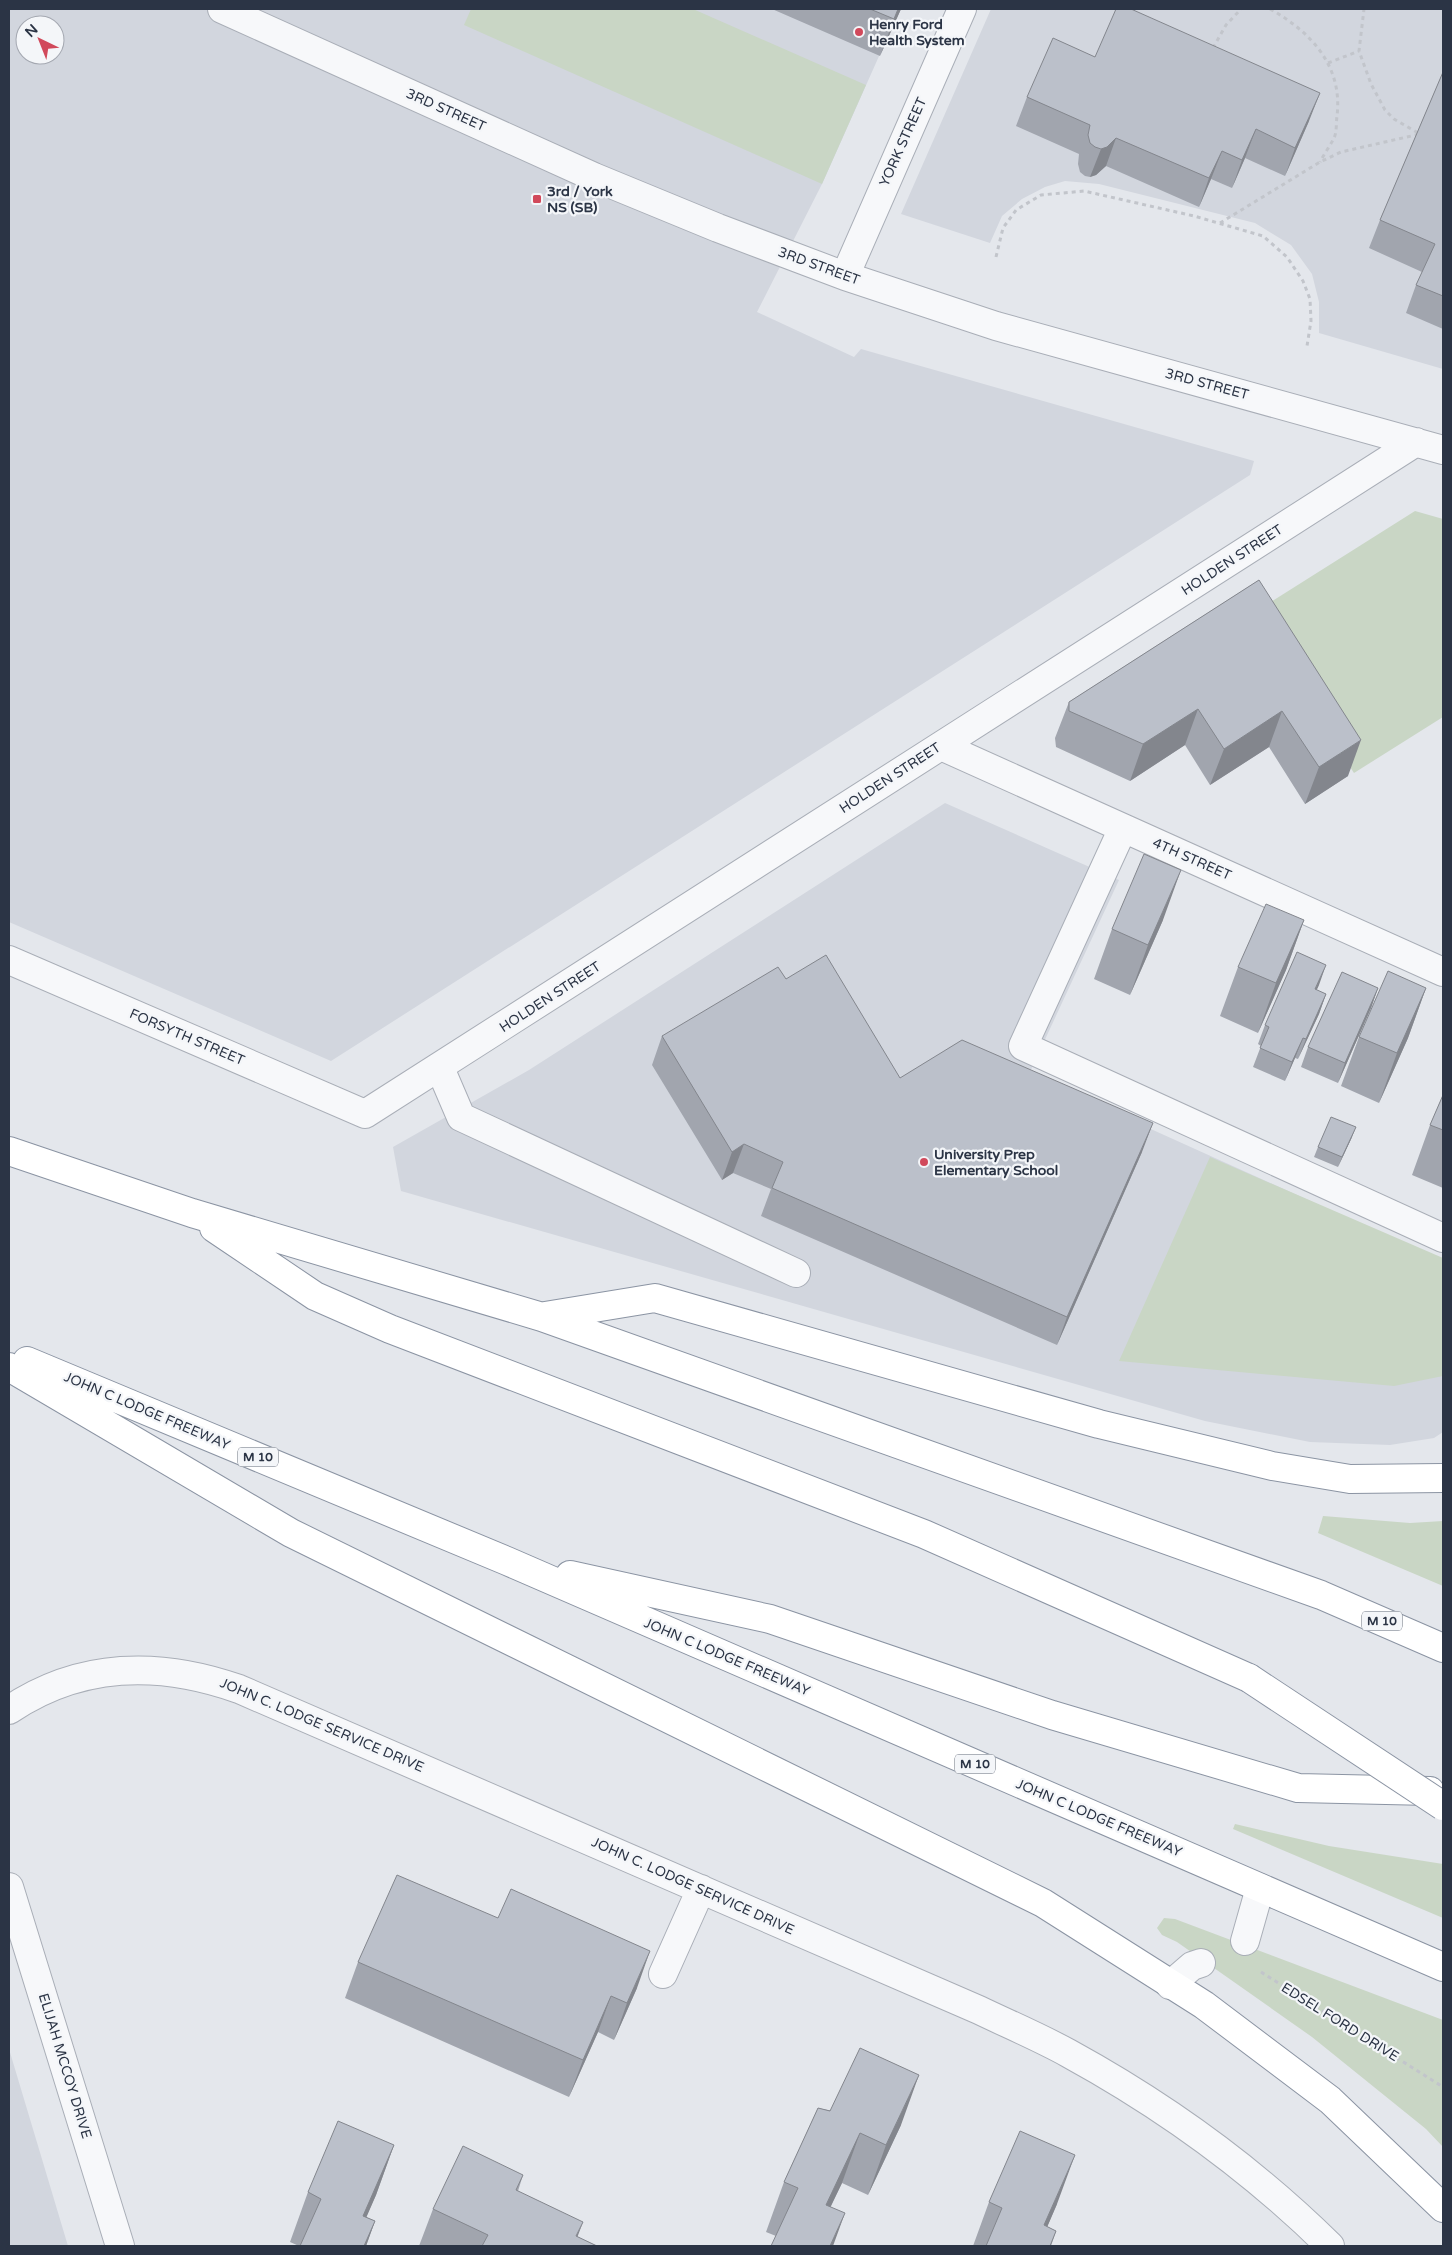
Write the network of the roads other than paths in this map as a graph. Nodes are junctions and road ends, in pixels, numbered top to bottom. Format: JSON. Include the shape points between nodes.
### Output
{"nodes":[{"id":1,"x":222,"y":9,"type":"edge"},
{"id":2,"x":962,"y":9,"type":"edge"},
{"id":3,"x":845,"y":276,"type":"junction"},
{"id":4,"x":1416,"y":442,"type":"junction"},
{"id":5,"x":1443,"y":450,"type":"edge"},
{"id":6,"x":941,"y":746,"type":"junction"},
{"id":7,"x":1123,"y":828,"type":"junction"},
{"id":8,"x":9,"y":960,"type":"edge"},
{"id":9,"x":1443,"y":972,"type":"edge"},
{"id":10,"x":440,"y":1068,"type":"junction"},
{"id":11,"x":365,"y":1114,"type":"joint"},
{"id":12,"x":9,"y":1150,"type":"edge"},
{"id":13,"x":192,"y":1213,"type":"junction"},
{"id":14,"x":1443,"y":1238,"type":"edge"},
{"id":15,"x":796,"y":1273,"type":"dead end"},
{"id":16,"x":542,"y":1317,"type":"junction"},
{"id":17,"x":9,"y":1353,"type":"edge"},
{"id":18,"x":9,"y":1367,"type":"edge"},
{"id":19,"x":1443,"y":1478,"type":"edge"},
{"id":20,"x":507,"y":1561,"type":"junction"},
{"id":21,"x":1443,"y":1648,"type":"edge"},
{"id":22,"x":9,"y":1710,"type":"edge"},
{"id":23,"x":1443,"y":1791,"type":"edge"},
{"id":24,"x":1443,"y":1806,"type":"edge"},
{"id":25,"x":9,"y":1887,"type":"edge"},
{"id":26,"x":1260,"y":1888,"type":"junction"},
{"id":27,"x":701,"y":1889,"type":"junction"},
{"id":28,"x":1244,"y":1941,"type":"dead end"},
{"id":29,"x":1201,"y":1963,"type":"dead end"},
{"id":30,"x":1443,"y":1967,"type":"edge"},
{"id":31,"x":662,"y":1974,"type":"dead end"},
{"id":32,"x":1170,"y":1985,"type":"junction"},
{"id":33,"x":1443,"y":2208,"type":"edge"},
{"id":34,"x":120,"y":2246,"type":"edge"},
{"id":35,"x":1330,"y":2246,"type":"edge"}],
"edges":[{"from":1,"to":3,"type":"street","name":"3RD STREET","via":[[594,176]]},
{"from":2,"to":3,"type":"street","name":"YORK STREET"},
{"from":3,"to":4,"type":"street","name":"3RD STREET","via":[[996,326]]},
{"from":4,"to":5,"type":"street","name":"3RD STREET"},
{"from":4,"to":6,"type":"street","name":"HOLDEN STREET"},
{"from":6,"to":7,"type":"street","name":"4TH STREET"},
{"from":6,"to":10,"type":"street","name":"HOLDEN STREET"},
{"from":7,"to":9,"type":"street","name":"4TH STREET"},
{"from":7,"to":14,"type":"street","via":[[1023,1046]]},
{"from":8,"to":11,"type":"street","name":"FORSYTH STREET"},
{"from":10,"to":11,"type":"street","name":"HOLDEN STREET"},
{"from":10,"to":15,"type":"street","via":[[461,1117]]},
{"from":12,"to":13,"type":"highway","number":"M 10"},
{"from":13,"to":16,"type":"highway","number":"M 10"},
{"from":13,"to":24,"type":"highway","bridge":true,"via":[[315,1296],[390,1329],[924,1534],[1249,1678]]},
{"from":16,"to":19,"type":"highway","via":[[655,1298],[1099,1424],[1272,1466],[1350,1479]]},
{"from":16,"to":21,"type":"highway","number":"M 10","via":[[1321,1595]]},
{"from":17,"to":20,"type":"highway","name":"JOHN C LODGE FREEWAY","number":"M 10"},
{"from":18,"to":32,"type":"highway","via":[[291,1533],[1043,1903]]},
{"from":20,"to":23,"type":"highway","via":[[770,1619],[1052,1715],[1298,1788]]},
{"from":20,"to":26,"type":"highway","name":"JOHN C LODGE FREEWAY","number":"M 10"},
{"from":22,"to":27,"type":"street","name":"JOHN C. LODGE SERVICE DRIVE","via":[[25,1699],[79,1678],[136,1669],[206,1677]]},
{"from":25,"to":34,"type":"street","name":"ELIJAH MCCOY DRIVE"},
{"from":26,"to":28,"type":"street"},
{"from":26,"to":30,"type":"highway","name":"JOHN C LODGE FREEWAY","number":"M 10"},
{"from":27,"to":31,"type":"street"},
{"from":27,"to":35,"type":"street","name":"JOHN C. LODGE SERVICE DRIVE","via":[[979,2010],[1067,2053],[1152,2104],[1232,2160]]},
{"from":29,"to":32,"type":"street","via":[[1192,1966]]},
{"from":32,"to":33,"type":"highway","via":[[1204,2005],[1330,2100]]}]}
